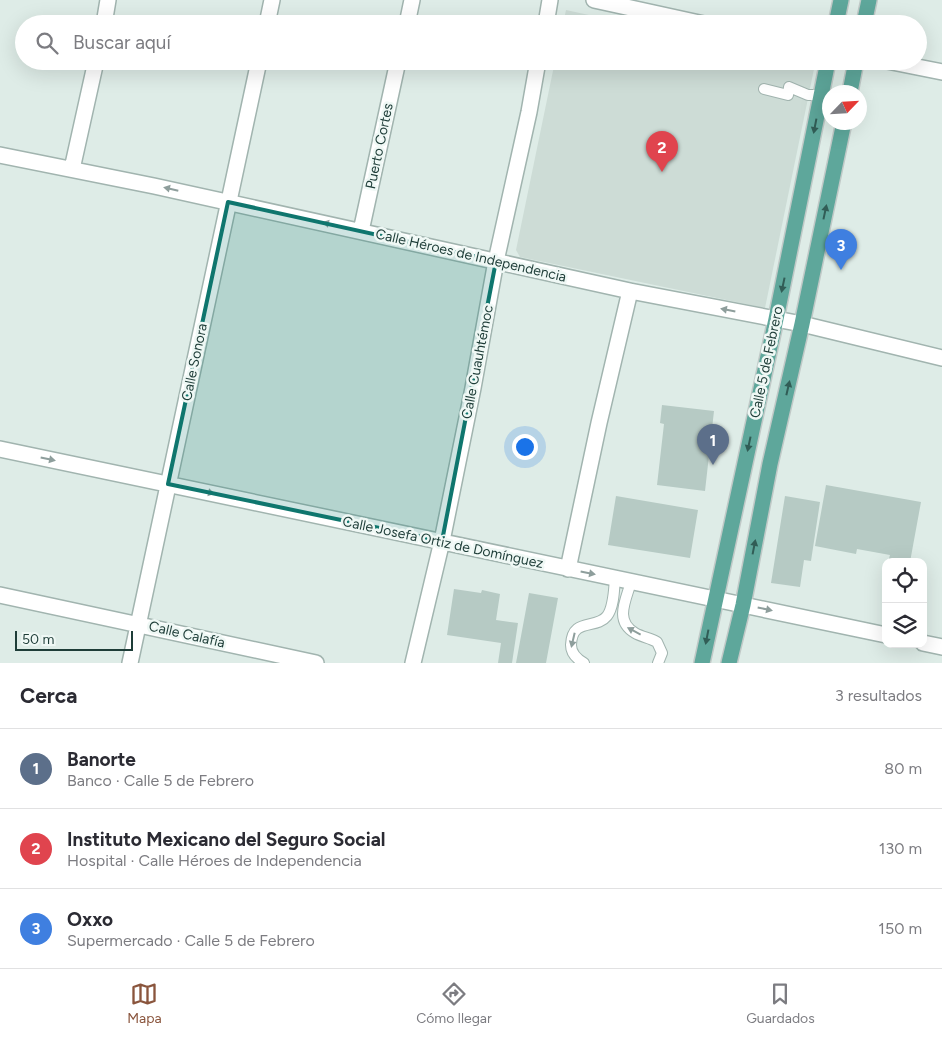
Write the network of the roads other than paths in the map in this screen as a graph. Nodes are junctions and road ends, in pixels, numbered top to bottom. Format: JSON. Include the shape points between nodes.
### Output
{"nodes":[{"id":1,"x":108,"y":0,"type":"edge"},
{"id":2,"x":272,"y":0,"type":"edge"},
{"id":3,"x":412,"y":0,"type":"edge"},
{"id":4,"x":550,"y":0,"type":"edge"},
{"id":5,"x":594,"y":0,"type":"edge"},
{"id":6,"x":841,"y":0,"type":"edge"},
{"id":7,"x":869,"y":0,"type":"edge"},
{"id":8,"x":106,"y":15,"type":"edge"},
{"id":9,"x":269,"y":15,"type":"edge"},
{"id":10,"x":409,"y":15,"type":"edge"},
{"id":11,"x":548,"y":15,"type":"edge"},
{"id":12,"x":663,"y":15,"type":"edge"},
{"id":13,"x":838,"y":15,"type":"edge"},
{"id":14,"x":866,"y":15,"type":"edge"},
{"id":15,"x":927,"y":69,"type":"edge"},
{"id":16,"x":94,"y":70,"type":"edge"},
{"id":17,"x":257,"y":70,"type":"edge"},
{"id":18,"x":396,"y":70,"type":"edge"},
{"id":19,"x":536,"y":70,"type":"edge"},
{"id":20,"x":826,"y":70,"type":"edge"},
{"id":21,"x":854,"y":70,"type":"edge"},
{"id":22,"x":942,"y":72,"type":"edge"},
{"id":23,"x":851,"y":85,"type":"edge"},
{"id":24,"x":764,"y":89,"type":"dead end"},
{"id":25,"x":821,"y":95,"type":"junction"},
{"id":26,"x":842,"y":130,"type":"edge"},
{"id":27,"x":0,"y":155,"type":"edge"},
{"id":28,"x":72,"y":169,"type":"junction"},
{"id":29,"x":228,"y":202,"type":"junction"},
{"id":30,"x":361,"y":231,"type":"junction"},
{"id":31,"x":496,"y":261,"type":"junction"},
{"id":32,"x":630,"y":291,"type":"junction"},
{"id":33,"x":776,"y":319,"type":"junction"},
{"id":34,"x":802,"y":324,"type":"junction"},
{"id":35,"x":942,"y":358,"type":"edge"},
{"id":36,"x":0,"y":449,"type":"edge"},
{"id":37,"x":168,"y":484,"type":"junction"},
{"id":38,"x":442,"y":541,"type":"junction"},
{"id":39,"x":568,"y":569,"type":"junction"},
{"id":40,"x":615,"y":578,"type":"junction"},
{"id":41,"x":631,"y":582,"type":"junction"},
{"id":42,"x":0,"y":595,"type":"edge"},
{"id":43,"x":714,"y":599,"type":"junction"},
{"id":44,"x":743,"y":604,"type":"junction"},
{"id":45,"x":138,"y":623,"type":"junction"},
{"id":46,"x":882,"y":634,"type":"edge"},
{"id":47,"x":927,"y":644,"type":"edge"},
{"id":48,"x":942,"y":647,"type":"edge"},
{"id":49,"x":130,"y":663,"type":"edge"},
{"id":50,"x":316,"y":663,"type":"edge"},
{"id":51,"x":413,"y":663,"type":"edge"},
{"id":52,"x":584,"y":663,"type":"edge"},
{"id":53,"x":658,"y":663,"type":"edge"},
{"id":54,"x":702,"y":663,"type":"edge"},
{"id":55,"x":729,"y":663,"type":"edge"}],
"edges":[{"from":1,"to":8,"type":"street"},
{"from":2,"to":9,"type":"street"},
{"from":3,"to":10,"type":"street"},
{"from":4,"to":11,"type":"street"},
{"from":5,"to":12,"type":"street"},
{"from":6,"to":13,"type":"main road"},
{"from":7,"to":14,"type":"main road"},
{"from":15,"to":22,"type":"street"},
{"from":16,"to":28,"type":"street"},
{"from":17,"to":29,"type":"street","name":"Calle Sonora"},
{"from":18,"to":30,"type":"street","name":"Puerto Cortes"},
{"from":19,"to":31,"type":"street","name":"Calle Cuauhtémoc"},
{"from":20,"to":25,"type":"main road","name":"Calle 5 de Febrero"},
{"from":21,"to":23,"type":"main road"},
{"from":24,"to":25,"type":"lane","via":[[788,95],[789,87],[808,95]]},
{"from":25,"to":33,"type":"main road","name":"Calle 5 de Febrero","one_way":true},
{"from":34,"to":26,"type":"main road","name":"Calle 5 de Febrero","one_way":true},
{"from":27,"to":28,"type":"street","name":"Calle Héroes de Independencia"},
{"from":29,"to":28,"type":"street","name":"Calle Héroes de Independencia","one_way":true},
{"from":30,"to":29,"type":"street","name":"Calle Héroes de Independencia","one_way":true},
{"from":29,"to":37,"type":"street","name":"Calle Sonora"},
{"from":30,"to":31,"type":"street","name":"Calle Héroes de Independencia"},
{"from":31,"to":32,"type":"street","name":"Calle Héroes de Independencia"},
{"from":31,"to":38,"type":"street","name":"Calle Cuauhtémoc"},
{"from":33,"to":32,"type":"street","name":"Calle Héroes de Independencia","one_way":true},
{"from":32,"to":39,"type":"street"},
{"from":33,"to":34,"type":"street","name":"Calle Héroes de Independencia"},
{"from":33,"to":43,"type":"main road","name":"Calle 5 de Febrero","one_way":true},
{"from":34,"to":35,"type":"street","name":"Calle Héroes de Independencia"},
{"from":44,"to":34,"type":"main road","name":"Calle 5 de Febrero","one_way":true},
{"from":36,"to":37,"type":"street","name":"Calle Josefa Ortiz de Domínguez","one_way":true},
{"from":37,"to":38,"type":"street","name":"Calle Josefa Ortiz de Domínguez","one_way":true},
{"from":37,"to":45,"type":"street","name":"Calle Sonora"},
{"from":38,"to":39,"type":"street","name":"Calle Josefa Ortiz de Domínguez"},
{"from":38,"to":51,"type":"street","name":"Calle Cuauhtémoc"},
{"from":39,"to":40,"type":"street","name":"Calle Josefa Ortiz de Domínguez","one_way":true},
{"from":40,"to":41,"type":"street","name":"Calle Josefa Ortiz de Domínguez"},
{"from":40,"to":52,"type":"lane","one_way":true,"via":[[607,616],[579,628],[572,640],[573,654]]},
{"from":41,"to":43,"type":"street","name":"Calle Josefa Ortiz de Domínguez"},
{"from":53,"to":41,"type":"lane","one_way":true,"via":[[662,654],[657,642],[637,634],[625,626],[622,619]]},
{"from":42,"to":45,"type":"street","name":"Calle Calafía"},
{"from":43,"to":44,"type":"street","name":"Calle Josefa Ortiz de Domínguez"},
{"from":43,"to":54,"type":"main road","name":"Calle 5 de Febrero","one_way":true},
{"from":44,"to":46,"type":"street","name":"Calle Josefa Ortiz de Domínguez","one_way":true},
{"from":44,"to":55,"type":"main road","name":"Calle 5 de Febrero"},
{"from":45,"to":49,"type":"street","name":"Calle Sonora"},
{"from":45,"to":50,"type":"street","name":"Calle Calafía"},
{"from":47,"to":48,"type":"street"}]}
